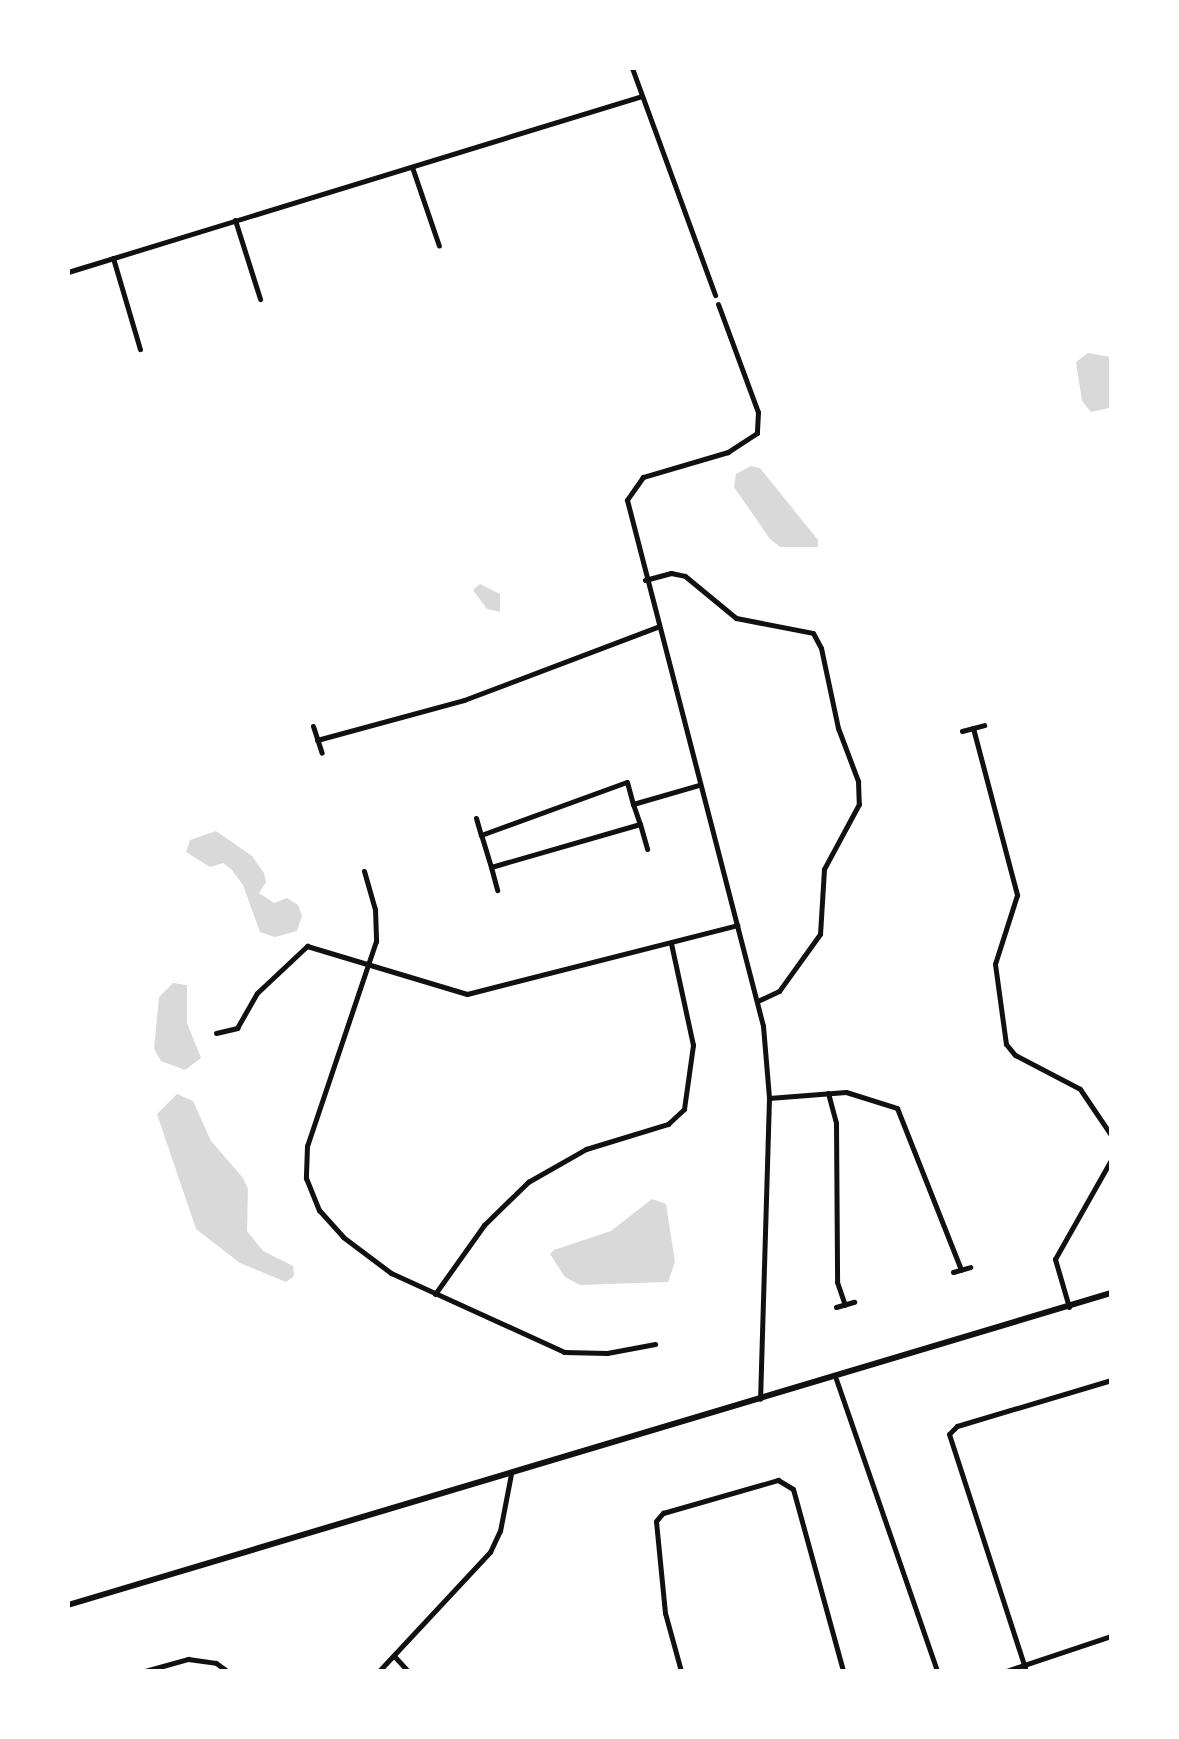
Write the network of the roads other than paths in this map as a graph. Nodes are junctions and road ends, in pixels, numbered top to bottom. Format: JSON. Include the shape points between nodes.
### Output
{"nodes":[{"id":1,"x":632,"y":68,"type":"edge"},
{"id":2,"x":642,"y":96,"type":"junction"},
{"id":3,"x":412,"y":167,"type":"junction"},
{"id":4,"x":235,"y":220,"type":"junction"},
{"id":5,"x":439,"y":246,"type":"dead end"},
{"id":6,"x":113,"y":258,"type":"junction"},
{"id":7,"x":68,"y":272,"type":"edge"},
{"id":8,"x":715,"y":295,"type":"dead end"},
{"id":9,"x":260,"y":299,"type":"dead end"},
{"id":10,"x":718,"y":304,"type":"dead end"},
{"id":11,"x":140,"y":349,"type":"dead end"},
{"id":12,"x":645,"y":580,"type":"junction"},
{"id":13,"x":658,"y":627,"type":"junction"},
{"id":14,"x":984,"y":725,"type":"dead end"},
{"id":15,"x":313,"y":726,"type":"dead end"},
{"id":16,"x":973,"y":728,"type":"junction"},
{"id":17,"x":962,"y":731,"type":"dead end"},
{"id":18,"x":317,"y":740,"type":"junction"},
{"id":19,"x":322,"y":753,"type":"dead end"},
{"id":20,"x":699,"y":785,"type":"junction"},
{"id":21,"x":633,"y":804,"type":"junction"},
{"id":22,"x":476,"y":818,"type":"dead end"},
{"id":23,"x":640,"y":824,"type":"junction"},
{"id":24,"x":481,"y":835,"type":"junction"},
{"id":25,"x":647,"y":849,"type":"dead end"},
{"id":26,"x":491,"y":867,"type":"junction"},
{"id":27,"x":364,"y":871,"type":"dead end"},
{"id":28,"x":497,"y":890,"type":"dead end"},
{"id":29,"x":737,"y":925,"type":"junction"},
{"id":30,"x":671,"y":943,"type":"junction"},
{"id":31,"x":371,"y":966,"type":"junction"},
{"id":32,"x":758,"y":1001,"type":"junction"},
{"id":33,"x":216,"y":1033,"type":"dead end"},
{"id":34,"x":828,"y":1093,"type":"junction"},
{"id":35,"x":769,"y":1098,"type":"junction"},
{"id":36,"x":1111,"y":1135,"type":"edge"},
{"id":37,"x":1111,"y":1160,"type":"edge"},
{"id":38,"x":970,"y":1267,"type":"dead end"},
{"id":39,"x":1111,"y":1293,"type":"edge"},
{"id":40,"x":435,"y":1294,"type":"junction"},
{"id":41,"x":854,"y":1302,"type":"dead end"},
{"id":42,"x":845,"y":1305,"type":"junction"},
{"id":43,"x":836,"y":1307,"type":"dead end"},
{"id":44,"x":1069,"y":1307,"type":"junction"},
{"id":45,"x":655,"y":1344,"type":"dead end"},
{"id":46,"x":836,"y":1379,"type":"junction"},
{"id":47,"x":1111,"y":1380,"type":"edge"},
{"id":48,"x":760,"y":1400,"type":"junction"},
{"id":49,"x":511,"y":1474,"type":"junction"},
{"id":50,"x":68,"y":1605,"type":"edge"},
{"id":51,"x":1111,"y":1636,"type":"edge"},
{"id":52,"x":394,"y":1656,"type":"junction"},
{"id":53,"x":1025,"y":1668,"type":"edge"},
{"id":54,"x":145,"y":1671,"type":"edge"},
{"id":55,"x":227,"y":1671,"type":"edge"},
{"id":56,"x":379,"y":1671,"type":"edge"},
{"id":57,"x":408,"y":1671,"type":"edge"},
{"id":58,"x":681,"y":1671,"type":"edge"},
{"id":59,"x":843,"y":1671,"type":"edge"},
{"id":60,"x":937,"y":1671,"type":"edge"},
{"id":61,"x":1006,"y":1671,"type":"edge"}],
"edges":[{"from":1,"to":2,"type":"street"},
{"from":2,"to":3,"type":"street"},
{"from":2,"to":8,"type":"street"},
{"from":3,"to":4,"type":"street"},
{"from":3,"to":5,"type":"street"},
{"from":4,"to":6,"type":"street"},
{"from":4,"to":9,"type":"street"},
{"from":6,"to":7,"type":"street"},
{"from":6,"to":11,"type":"street"},
{"from":10,"to":12,"type":"street","via":[[759,427],[747,443],[652,473],[631,489],[628,507]]},
{"from":12,"to":13,"type":"street"},
{"from":12,"to":32,"type":"street","via":[[684,575],[736,618],[813,633],[858,781],[859,804],[824,869],[820,934],[779,991]]},
{"from":13,"to":18,"type":"street","via":[[464,700]]},
{"from":13,"to":20,"type":"street"},
{"from":14,"to":16,"type":"street"},
{"from":15,"to":18,"type":"street"},
{"from":16,"to":17,"type":"street"},
{"from":16,"to":36,"type":"street","via":[[1017,895],[995,964],[1006,1044],[1015,1055],[1080,1089]]},
{"from":18,"to":19,"type":"street"},
{"from":20,"to":21,"type":"street"},
{"from":20,"to":29,"type":"street"},
{"from":21,"to":23,"type":"street"},
{"from":21,"to":24,"type":"street","via":[[627,782]]},
{"from":22,"to":24,"type":"street"},
{"from":23,"to":25,"type":"street"},
{"from":23,"to":26,"type":"street"},
{"from":24,"to":26,"type":"street"},
{"from":26,"to":28,"type":"street"},
{"from":27,"to":31,"type":"street","via":[[377,922]]},
{"from":29,"to":30,"type":"street"},
{"from":29,"to":32,"type":"street"},
{"from":30,"to":31,"type":"street","via":[[467,994]]},
{"from":30,"to":40,"type":"street","via":[[693,1045],[684,1109],[668,1124],[586,1149],[528,1182],[484,1225]]},
{"from":31,"to":33,"type":"street","via":[[305,946],[257,993],[237,1028]]},
{"from":31,"to":40,"type":"street","via":[[308,1140],[306,1178],[319,1210],[343,1237],[391,1273]]},
{"from":32,"to":35,"type":"street"},
{"from":34,"to":35,"type":"street"},
{"from":34,"to":38,"type":"street","via":[[886,1102],[901,1112],[957,1271]]},
{"from":34,"to":42,"type":"street","via":[[836,1123],[837,1282]]},
{"from":35,"to":48,"type":"street"},
{"from":37,"to":44,"type":"street","via":[[1055,1259]]},
{"from":39,"to":44,"type":"street"},
{"from":40,"to":45,"type":"street","via":[[564,1352],[596,1354]]},
{"from":41,"to":42,"type":"street"},
{"from":42,"to":43,"type":"street"},
{"from":44,"to":46,"type":"street"},
{"from":46,"to":48,"type":"street"},
{"from":46,"to":60,"type":"street"},
{"from":47,"to":53,"type":"street","via":[[957,1426],[949,1434]]},
{"from":48,"to":49,"type":"street"},
{"from":49,"to":50,"type":"street"},
{"from":49,"to":52,"type":"street","via":[[503,1520],[490,1552]]},
{"from":51,"to":53,"type":"street"},
{"from":52,"to":56,"type":"street"},
{"from":52,"to":57,"type":"street"},
{"from":53,"to":61,"type":"street"},
{"from":54,"to":55,"type":"street","via":[[188,1659],[216,1663]]},
{"from":58,"to":59,"type":"street","via":[[665,1613],[656,1521],[663,1513],[778,1480],[793,1489]]}]}
